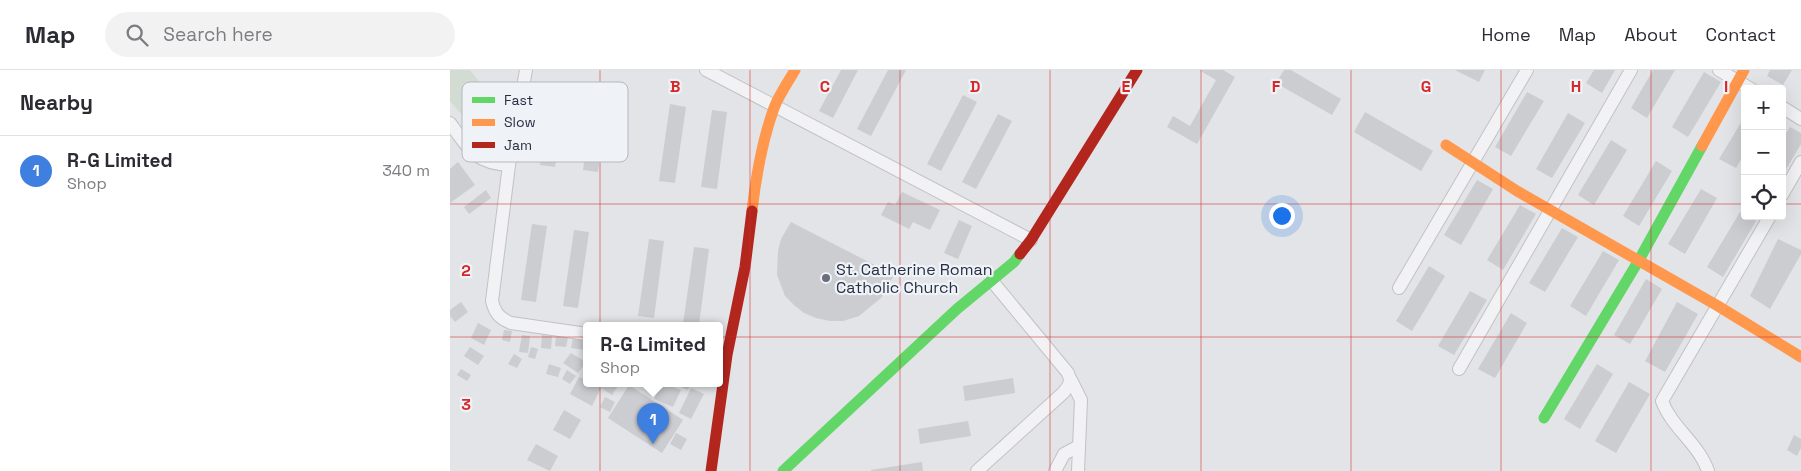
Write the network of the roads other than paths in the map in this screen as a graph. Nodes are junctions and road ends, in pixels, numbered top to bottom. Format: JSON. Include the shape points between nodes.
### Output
{"nodes":[{"id":1,"x":706,"y":70,"type":"edge"},
{"id":2,"x":795,"y":70,"type":"edge"},
{"id":3,"x":1137,"y":70,"type":"edge"},
{"id":4,"x":1527,"y":70,"type":"edge"},
{"id":5,"x":1631,"y":70,"type":"edge"},
{"id":6,"x":1719,"y":70,"type":"edge"},
{"id":7,"x":1741,"y":75,"type":"edge"},
{"id":8,"x":776,"y":106,"type":"junction"},
{"id":9,"x":1786,"y":109,"type":"edge"},
{"id":10,"x":1801,"y":118,"type":"edge"},
{"id":11,"x":450,"y":122,"type":"edge"},
{"id":12,"x":462,"y":140,"type":"edge"},
{"id":13,"x":1446,"y":145,"type":"dead end"},
{"id":14,"x":1473,"y":161,"type":"junction"},
{"id":15,"x":488,"y":162,"type":"edge"},
{"id":16,"x":510,"y":162,"type":"edge"},
{"id":17,"x":1801,"y":162,"type":"edge"},
{"id":18,"x":509,"y":165,"type":"junction"},
{"id":19,"x":1786,"y":188,"type":"edge"},
{"id":20,"x":1552,"y":210,"type":"junction"},
{"id":21,"x":1768,"y":220,"type":"edge"},
{"id":22,"x":1031,"y":240,"type":"junction"},
{"id":23,"x":1639,"y":260,"type":"junction"},
{"id":24,"x":992,"y":281,"type":"junction"},
{"id":25,"x":1399,"y":288,"type":"dead end"},
{"id":26,"x":1718,"y":306,"type":"junction"},
{"id":27,"x":583,"y":333,"type":"edge"},
{"id":28,"x":723,"y":355,"type":"edge"},
{"id":29,"x":1801,"y":357,"type":"edge"},
{"id":30,"x":1459,"y":369,"type":"dead end"},
{"id":31,"x":1071,"y":380,"type":"junction"},
{"id":32,"x":720,"y":387,"type":"edge"},
{"id":33,"x":1544,"y":418,"type":"dead end"},
{"id":34,"x":1079,"y":446,"type":"junction"},
{"id":35,"x":711,"y":471,"type":"edge"},
{"id":36,"x":784,"y":471,"type":"edge"},
{"id":37,"x":977,"y":471,"type":"edge"},
{"id":38,"x":1055,"y":471,"type":"edge"},
{"id":39,"x":1078,"y":471,"type":"edge"},
{"id":40,"x":1708,"y":471,"type":"edge"}],
"edges":[{"from":1,"to":8,"type":"street"},
{"from":2,"to":8,"type":"street"},
{"from":3,"to":22,"type":"street"},
{"from":4,"to":14,"type":"street"},
{"from":5,"to":20,"type":"street"},
{"from":6,"to":7,"type":"street"},
{"from":7,"to":23,"type":"street"},
{"from":8,"to":22,"type":"street"},
{"from":8,"to":28,"type":"street","via":[[764,141],[745,267]]},
{"from":9,"to":10,"type":"street"},
{"from":11,"to":12,"type":"street"},
{"from":13,"to":14,"type":"street"},
{"from":14,"to":20,"type":"street"},
{"from":14,"to":25,"type":"street"},
{"from":15,"to":18,"type":"street"},
{"from":16,"to":18,"type":"street"},
{"from":17,"to":19,"type":"street"},
{"from":18,"to":27,"type":"street","via":[[492,301],[495,312],[501,319],[511,322]]},
{"from":20,"to":23,"type":"street"},
{"from":20,"to":30,"type":"street"},
{"from":21,"to":26,"type":"street"},
{"from":22,"to":24,"type":"street","via":[[1014,262]]},
{"from":23,"to":26,"type":"street"},
{"from":23,"to":33,"type":"street"},
{"from":24,"to":31,"type":"street"},
{"from":24,"to":36,"type":"street","via":[[957,309]]},
{"from":26,"to":29,"type":"street"},
{"from":26,"to":40,"type":"street","via":[[1662,401],[1667,414],[1692,444]]},
{"from":31,"to":34,"type":"street","via":[[1081,400]]},
{"from":31,"to":37,"type":"street","via":[[1063,393]]},
{"from":32,"to":35,"type":"street"},
{"from":34,"to":38,"type":"street","via":[[1064,454]]},
{"from":34,"to":39,"type":"street"}]}
